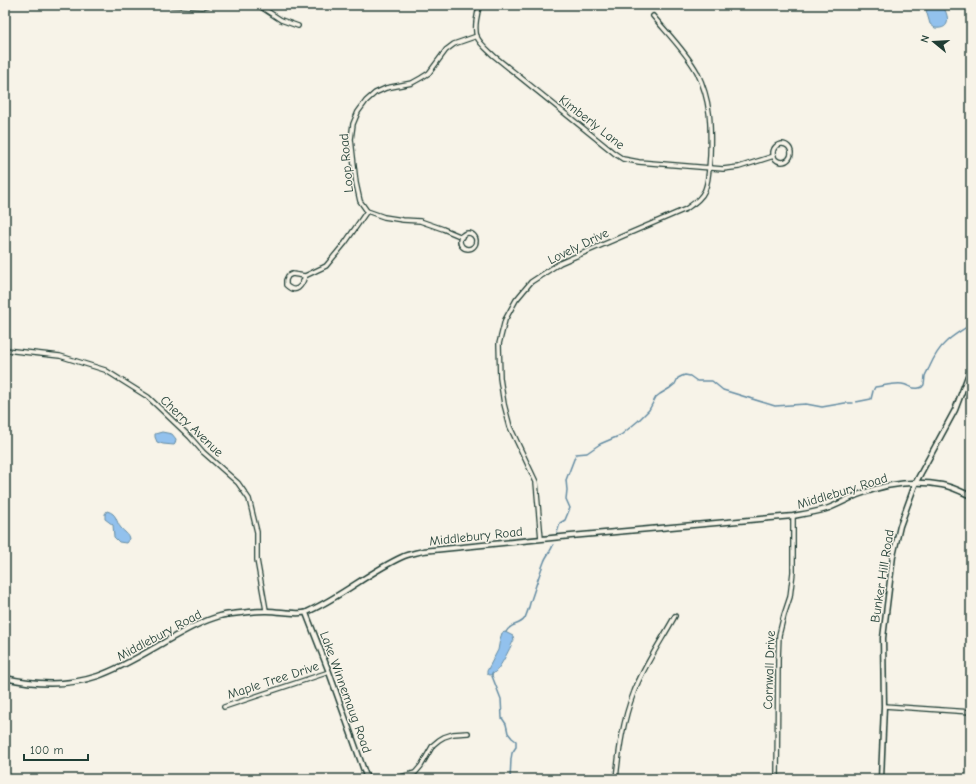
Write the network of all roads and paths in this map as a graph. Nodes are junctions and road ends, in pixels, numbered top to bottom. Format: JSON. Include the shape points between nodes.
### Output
{"nodes":[{"id":1,"x":168,"y":5,"type":"edge"},
{"id":2,"x":209,"y":5,"type":"edge"},
{"id":3,"x":258,"y":5,"type":"edge"},
{"id":4,"x":480,"y":5,"type":"edge"},
{"id":5,"x":653,"y":16,"type":"dead end"},
{"id":6,"x":298,"y":26,"type":"dead end"},
{"id":7,"x":477,"y":36,"type":"junction"},
{"id":8,"x":774,"y":156,"type":"junction"},
{"id":9,"x":709,"y":168,"type":"junction"},
{"id":10,"x":367,"y":211,"type":"junction"},
{"id":11,"x":462,"y":237,"type":"junction"},
{"id":12,"x":305,"y":276,"type":"junction"},
{"id":13,"x":5,"y":350,"type":"edge"},
{"id":14,"x":971,"y":368,"type":"edge"},
{"id":15,"x":916,"y":482,"type":"junction"},
{"id":16,"x":971,"y":496,"type":"edge"},
{"id":17,"x":793,"y":516,"type":"junction"},
{"id":18,"x":541,"y":539,"type":"junction"},
{"id":19,"x":266,"y":610,"type":"junction"},
{"id":20,"x":306,"y":613,"type":"junction"},
{"id":21,"x":675,"y":616,"type":"dead end"},
{"id":22,"x":329,"y":672,"type":"junction"},
{"id":23,"x":5,"y":678,"type":"edge"},
{"id":24,"x":884,"y":706,"type":"junction"},
{"id":25,"x":224,"y":707,"type":"dead end"},
{"id":26,"x":971,"y":712,"type":"edge"},
{"id":27,"x":468,"y":733,"type":"dead end"},
{"id":28,"x":367,"y":779,"type":"edge"},
{"id":29,"x":394,"y":779,"type":"edge"},
{"id":30,"x":616,"y":779,"type":"edge"},
{"id":31,"x":777,"y":779,"type":"edge"},
{"id":32,"x":881,"y":779,"type":"edge"}],
"edges":[{"from":1,"to":2,"type":"street"},
{"from":3,"to":6,"type":"street","via":[[281,20]]},
{"from":4,"to":7,"type":"street","via":[[476,20]]},
{"from":5,"to":9,"type":"street","name":"Lovely Drive","via":[[685,54],[704,87],[711,129]]},
{"from":7,"to":9,"type":"street","name":"Kimberly Lane","via":[[494,56],[623,159]]},
{"from":7,"to":10,"type":"street","name":"Loop Road","via":[[454,44],[446,50],[429,73],[421,78],[375,93],[358,112],[351,139],[356,183],[360,201]]},
{"from":8,"to":8,"type":"street","name":"Kimberly Lane","via":[[775,148],[782,144],[791,152],[788,159],[783,161],[777,160]]},
{"from":8,"to":9,"type":"street","name":"Kimberly Lane","via":[[739,167]]},
{"from":9,"to":18,"type":"street","name":"Lovely Drive","via":[[705,190],[698,200],[686,208],[560,263],[531,282],[504,320],[499,344],[504,404],[510,427],[536,482]]},
{"from":10,"to":11,"type":"street","via":[[384,217],[420,221]]},
{"from":10,"to":12,"type":"street","via":[[326,266]]},
{"from":11,"to":11,"type":"street","via":[[460,242],[464,248],[474,247],[476,240],[473,235],[468,233]]},
{"from":12,"to":12,"type":"street","via":[[288,276],[286,286],[297,290]]},
{"from":13,"to":19,"type":"street","name":"Cherry Avenue","via":[[60,356],[106,370],[148,398],[238,483],[249,499],[258,532],[257,560]]},
{"from":14,"to":15,"type":"street","name":"Bunker Hill Road","via":[[955,410]]},
{"from":15,"to":16,"type":"street","name":"Middlebury Road","via":[[943,485]]},
{"from":15,"to":17,"type":"street","name":"Middlebury Road","via":[[875,489],[826,509]]},
{"from":15,"to":24,"type":"street","name":"Bunker Hill Road","via":[[900,526],[893,556],[884,638]]},
{"from":17,"to":18,"type":"street","name":"Middlebury Road"},
{"from":17,"to":31,"type":"street","name":"Cornwall Drive","via":[[793,572],[790,597],[779,634]]},
{"from":18,"to":20,"type":"street","name":"Middlebury Road","via":[[422,551],[403,557]]},
{"from":19,"to":20,"type":"street","name":"Middlebury Road"},
{"from":19,"to":23,"type":"street","name":"Middlebury Road","via":[[222,615],[207,620],[112,671],[79,681],[57,684],[19,682]]},
{"from":20,"to":22,"type":"street","name":"Lake Winnemaug Road"},
{"from":21,"to":30,"type":"street","via":[[634,690],[620,741]]},
{"from":22,"to":25,"type":"street","name":"Maple Tree Drive"},
{"from":22,"to":28,"type":"street","name":"Lake Winnemaug Road"},
{"from":24,"to":26,"type":"street"},
{"from":24,"to":32,"type":"street","name":"Bunker Hill Road"},
{"from":27,"to":29,"type":"street","via":[[452,734],[439,740],[414,773]]}]}
